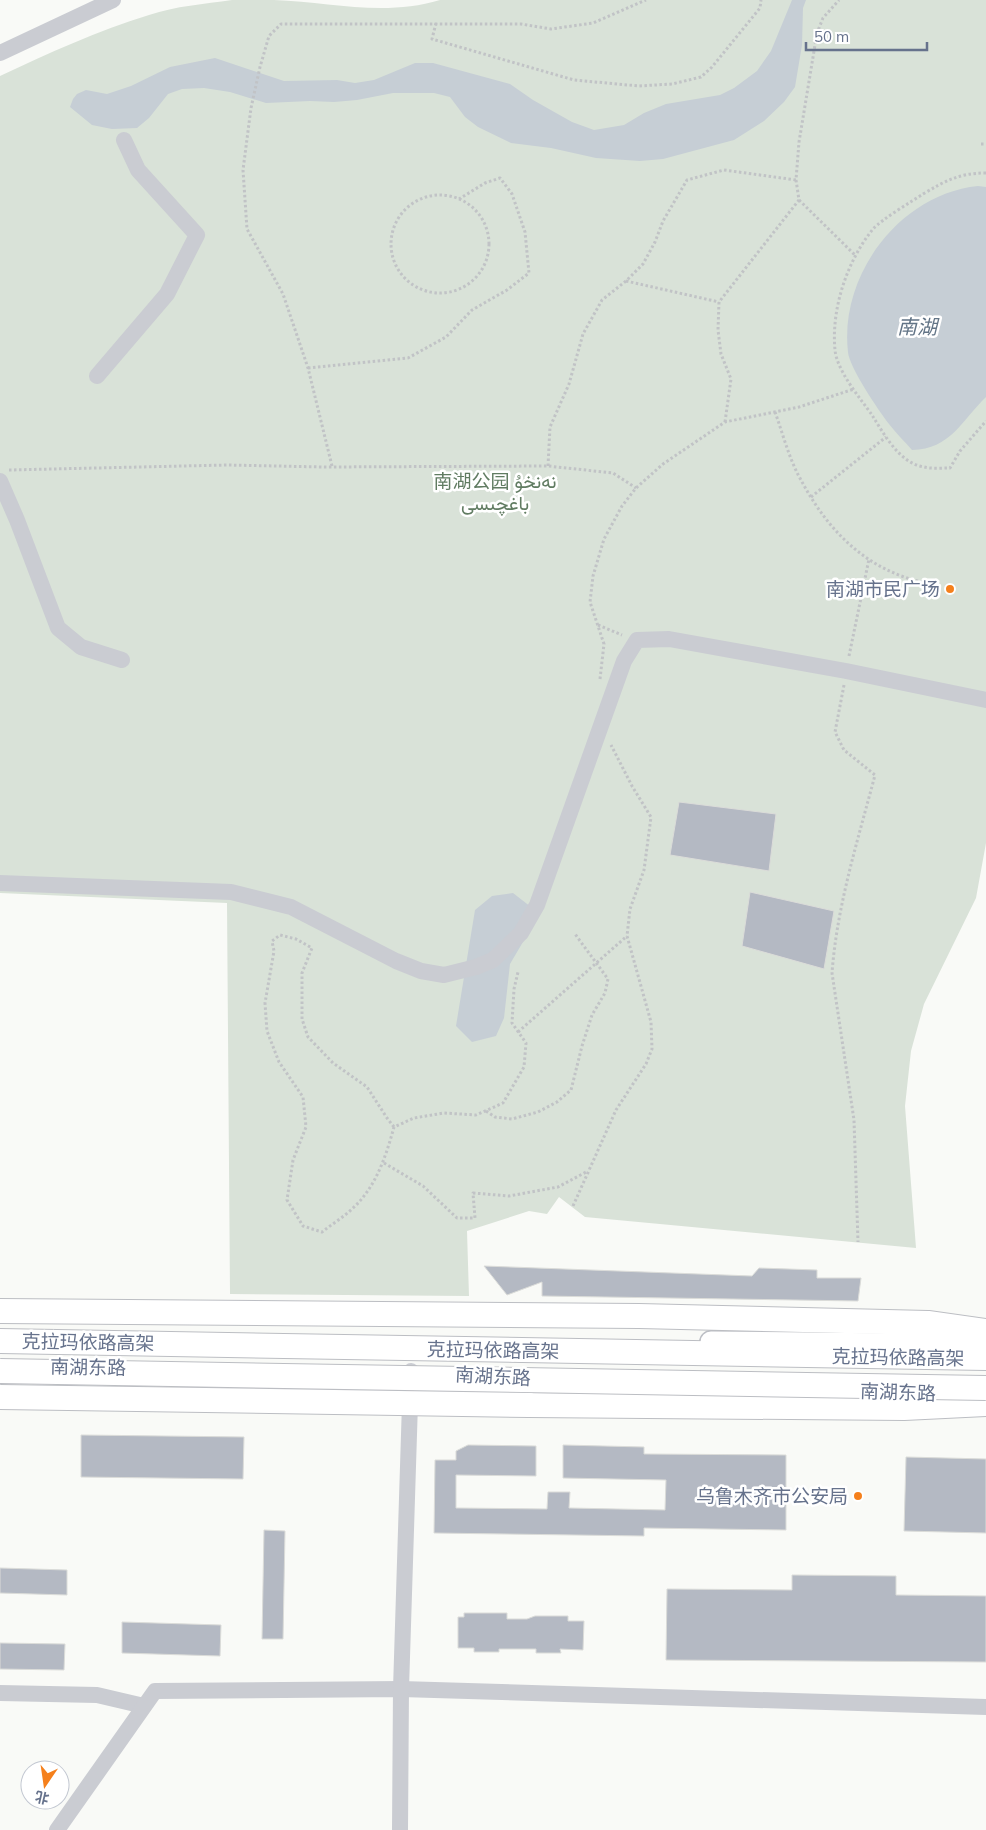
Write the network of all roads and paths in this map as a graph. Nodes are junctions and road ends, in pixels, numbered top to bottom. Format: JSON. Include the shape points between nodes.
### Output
{"nodes":[{"id":1,"x":113,"y":0,"type":"edge"},
{"id":2,"x":646,"y":0,"type":"edge"},
{"id":3,"x":762,"y":0,"type":"edge"},
{"id":4,"x":839,"y":0,"type":"edge"},
{"id":5,"x":436,"y":24,"type":"junction"},
{"id":6,"x":0,"y":54,"type":"edge"},
{"id":7,"x":124,"y":140,"type":"dead end"},
{"id":8,"x":981,"y":144,"type":"dead end"},
{"id":9,"x":986,"y":144,"type":"edge"},
{"id":10,"x":986,"y":173,"type":"edge"},
{"id":11,"x":796,"y":180,"type":"junction"},
{"id":12,"x":459,"y":200,"type":"junction"},
{"id":13,"x":799,"y":200,"type":"junction"},
{"id":14,"x":856,"y":256,"type":"junction"},
{"id":15,"x":626,"y":281,"type":"junction"},
{"id":16,"x":719,"y":302,"type":"junction"},
{"id":17,"x":308,"y":368,"type":"junction"},
{"id":18,"x":97,"y":376,"type":"dead end"},
{"id":19,"x":854,"y":389,"type":"junction"},
{"id":20,"x":775,"y":412,"type":"junction"},
{"id":21,"x":986,"y":421,"type":"edge"},
{"id":22,"x":725,"y":422,"type":"junction"},
{"id":23,"x":886,"y":438,"type":"junction"},
{"id":24,"x":332,"y":466,"type":"junction"},
{"id":25,"x":548,"y":466,"type":"junction"},
{"id":26,"x":0,"y":470,"type":"edge"},
{"id":27,"x":0,"y":481,"type":"edge"},
{"id":28,"x":636,"y":488,"type":"junction"},
{"id":29,"x":811,"y":497,"type":"junction"},
{"id":30,"x":869,"y":559,"type":"junction"},
{"id":31,"x":926,"y":582,"type":"dead end"},
{"id":32,"x":597,"y":625,"type":"junction"},
{"id":33,"x":637,"y":640,"type":"junction"},
{"id":34,"x":122,"y":660,"type":"dead end"},
{"id":35,"x":846,"y":671,"type":"junction"},
{"id":36,"x":599,"y":686,"type":"dead end"},
{"id":37,"x":986,"y":700,"type":"edge"},
{"id":38,"x":601,"y":724,"type":"junction"},
{"id":39,"x":0,"y":883,"type":"edge"},
{"id":40,"x":575,"y":934,"type":"dead end"},
{"id":41,"x":627,"y":936,"type":"junction"},
{"id":42,"x":596,"y":963,"type":"junction"},
{"id":43,"x":518,"y":972,"type":"dead end"},
{"id":44,"x":518,"y":1032,"type":"junction"},
{"id":45,"x":486,"y":1111,"type":"junction"},
{"id":46,"x":394,"y":1127,"type":"junction"},
{"id":47,"x":384,"y":1163,"type":"junction"},
{"id":48,"x":589,"y":1171,"type":"junction"},
{"id":49,"x":573,"y":1206,"type":"dead end"},
{"id":50,"x":858,"y":1242,"type":"dead end"},
{"id":51,"x":0,"y":1311,"type":"edge"},
{"id":52,"x":986,"y":1331,"type":"edge"},
{"id":53,"x":0,"y":1334,"type":"edge"},
{"id":54,"x":0,"y":1341,"type":"edge"},
{"id":55,"x":986,"y":1345,"type":"edge"},
{"id":56,"x":986,"y":1358,"type":"edge"},
{"id":57,"x":0,"y":1365,"type":"edge"},
{"id":58,"x":0,"y":1371,"type":"edge"},
{"id":59,"x":411,"y":1371,"type":"junction"},
{"id":60,"x":986,"y":1388,"type":"edge"},
{"id":61,"x":986,"y":1395,"type":"edge"},
{"id":62,"x":0,"y":1397,"type":"edge"},
{"id":63,"x":986,"y":1404,"type":"edge"},
{"id":64,"x":401,"y":1689,"type":"junction"},
{"id":65,"x":0,"y":1693,"type":"edge"},
{"id":66,"x":144,"y":1706,"type":"junction"},
{"id":67,"x":986,"y":1707,"type":"edge"},
{"id":68,"x":57,"y":1830,"type":"edge"},
{"id":69,"x":400,"y":1830,"type":"edge"}],
"edges":[{"from":1,"to":6,"type":"street"},
{"from":2,"to":5,"type":"path","via":[[593,23],[550,29],[521,24]]},
{"from":3,"to":5,"type":"path","via":[[760,8],[712,67],[701,76],[672,84],[639,86],[574,80],[432,39]]},
{"from":4,"to":11,"type":"path","via":[[823,18],[817,33]]},
{"from":5,"to":17,"type":"path","via":[[281,24],[269,36],[251,108],[244,170],[247,229],[283,294]]},
{"from":7,"to":18,"type":"street","via":[[138,170],[197,235],[167,294]]},
{"from":8,"to":9,"type":"path"},
{"from":10,"to":14,"type":"path","via":[[951,178],[911,201],[874,228]]},
{"from":11,"to":13,"type":"path"},
{"from":11,"to":15,"type":"path","via":[[724,170],[687,180],[663,220],[656,242],[643,264]]},
{"from":12,"to":12,"type":"path","via":[[452,196],[432,195],[414,201],[400,214],[392,232],[391,251],[397,269],[410,283],[428,292],[447,293],[465,286],[480,274],[488,256],[489,237],[482,218],[469,204]]},
{"from":12,"to":17,"type":"path","via":[[484,183],[500,178],[512,194],[525,232],[530,272],[472,310],[446,337],[408,358]]},
{"from":13,"to":14,"type":"path"},
{"from":13,"to":16,"type":"path"},
{"from":14,"to":19,"type":"path","via":[[844,282],[836,317],[835,351]]},
{"from":15,"to":16,"type":"path"},
{"from":15,"to":25,"type":"path","via":[[602,300],[583,334],[569,384],[550,427]]},
{"from":16,"to":22,"type":"path","via":[[720,346],[731,379]]},
{"from":17,"to":24,"type":"path"},
{"from":19,"to":20,"type":"path"},
{"from":19,"to":23,"type":"path"},
{"from":20,"to":22,"type":"path"},
{"from":20,"to":29,"type":"path","via":[[800,479]]},
{"from":21,"to":23,"type":"path","via":[[960,450],[950,468],[922,468],[908,460]]},
{"from":22,"to":28,"type":"path","via":[[663,464]]},
{"from":23,"to":29,"type":"path"},
{"from":24,"to":25,"type":"path"},
{"from":24,"to":26,"type":"path","via":[[226,464]]},
{"from":25,"to":28,"type":"path","via":[[613,472]]},
{"from":27,"to":34,"type":"street","via":[[58,628],[81,647]]},
{"from":28,"to":32,"type":"path","via":[[604,539],[593,576],[590,602]]},
{"from":29,"to":30,"type":"path","via":[[843,539]]},
{"from":30,"to":31,"type":"path","via":[[907,579]]},
{"from":30,"to":35,"type":"path"},
{"from":32,"to":33,"type":"path"},
{"from":32,"to":36,"type":"path","via":[[604,644]]},
{"from":33,"to":35,"type":"street","via":[[669,639]]},
{"from":33,"to":38,"type":"street","via":[[624,662]]},
{"from":35,"to":37,"type":"street"},
{"from":35,"to":50,"type":"path","via":[[835,732],[844,750],[875,775],[841,906],[832,973],[854,1120]]},
{"from":38,"to":39,"type":"street","via":[[537,905],[521,934],[493,960],[476,968],[444,976],[421,971],[291,907],[231,892]]},
{"from":38,"to":41,"type":"path","via":[[651,817],[644,870],[630,909]]},
{"from":40,"to":42,"type":"path"},
{"from":41,"to":42,"type":"path"},
{"from":41,"to":48,"type":"path","via":[[651,1022],[652,1050],[616,1110]]},
{"from":42,"to":44,"type":"path"},
{"from":42,"to":45,"type":"path","via":[[608,979],[605,992],[592,1015],[571,1090],[538,1112],[512,1119],[495,1117]]},
{"from":43,"to":44,"type":"path","via":[[512,1023]]},
{"from":44,"to":45,"type":"path","via":[[526,1043],[524,1067],[503,1103]]},
{"from":45,"to":46,"type":"path","via":[[476,1115],[444,1113],[414,1118]]},
{"from":46,"to":47,"type":"path"},
{"from":46,"to":47,"type":"path","via":[[367,1087],[333,1063],[308,1037],[302,1019],[302,973],[312,948],[280,935],[272,941],[274,951],[265,1003],[267,1031],[279,1062],[303,1097],[306,1127],[293,1160],[287,1200],[303,1226],[322,1232],[354,1208]]},
{"from":47,"to":48,"type":"path","via":[[423,1186],[457,1218],[475,1218],[473,1193],[509,1196],[558,1187]]},
{"from":48,"to":49,"type":"path"},
{"from":51,"to":52,"type":"highway","via":[[639,1316],[928,1323]]},
{"from":53,"to":55,"type":"main road","name":"南湖东路"},
{"from":54,"to":56,"type":"highway","name":"克拉玛依路高架"},
{"from":57,"to":59,"type":"main road","name":"南湖东路"},
{"from":58,"to":60,"type":"highway","name":"克拉玛依路高架","bridge":true},
{"from":59,"to":61,"type":"main road","name":"南湖东路","via":[[556,1380]]},
{"from":59,"to":64,"type":"street"},
{"from":62,"to":63,"type":"highway","bridge":true,"via":[[904,1408]]},
{"from":64,"to":66,"type":"street","via":[[155,1691]]},
{"from":64,"to":67,"type":"street"},
{"from":64,"to":69,"type":"street"},
{"from":65,"to":66,"type":"street","via":[[97,1695]]},
{"from":66,"to":68,"type":"street"}]}
